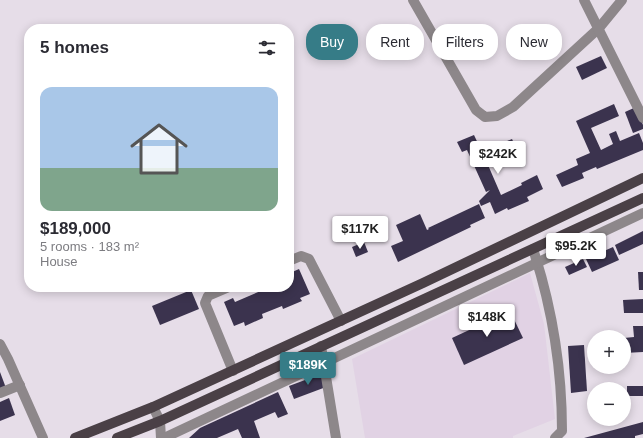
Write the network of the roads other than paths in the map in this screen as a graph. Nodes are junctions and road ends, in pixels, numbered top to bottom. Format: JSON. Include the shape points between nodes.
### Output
{"nodes":[{"id":1,"x":412,"y":0,"type":"edge"},
{"id":2,"x":584,"y":0,"type":"edge"},
{"id":3,"x":622,"y":0,"type":"edge"},
{"id":4,"x":599,"y":28,"type":"junction"},
{"id":5,"x":643,"y":118,"type":"edge"},
{"id":6,"x":643,"y":178,"type":"edge"},
{"id":7,"x":643,"y":198,"type":"edge"},
{"id":8,"x":643,"y":214,"type":"edge"},
{"id":9,"x":533,"y":249,"type":"junction"},
{"id":10,"x":294,"y":258,"type":"edge"},
{"id":11,"x":537,"y":262,"type":"junction"},
{"id":12,"x":217,"y":292,"type":"edge"},
{"id":13,"x":341,"y":321,"type":"junction"},
{"id":14,"x":0,"y":344,"type":"edge"},
{"id":15,"x":322,"y":346,"type":"junction"},
{"id":16,"x":324,"y":364,"type":"junction"},
{"id":17,"x":232,"y":371,"type":"junction"},
{"id":18,"x":20,"y":385,"type":"junction"},
{"id":19,"x":0,"y":393,"type":"edge"},
{"id":20,"x":153,"y":407,"type":"junction"},
{"id":21,"x":160,"y":421,"type":"junction"},
{"id":22,"x":43,"y":438,"type":"edge"},
{"id":23,"x":75,"y":438,"type":"edge"},
{"id":24,"x":117,"y":438,"type":"edge"},
{"id":25,"x":163,"y":438,"type":"edge"},
{"id":26,"x":336,"y":438,"type":"edge"},
{"id":27,"x":555,"y":438,"type":"edge"}],
"edges":[{"from":1,"to":4,"type":"street","via":[[476,110],[485,116],[497,116],[513,107]]},
{"from":2,"to":4,"type":"street"},
{"from":3,"to":4,"type":"street"},
{"from":4,"to":5,"type":"street"},
{"from":6,"to":13,"type":"main road"},
{"from":7,"to":9,"type":"main road"},
{"from":8,"to":11,"type":"street"},
{"from":9,"to":11,"type":"street"},
{"from":9,"to":15,"type":"main road"},
{"from":10,"to":13,"type":"street","via":[[301,256],[309,260]]},
{"from":11,"to":16,"type":"street"},
{"from":11,"to":27,"type":"street","via":[[556,349],[562,431]]},
{"from":12,"to":17,"type":"street","via":[[208,296],[205,303]]},
{"from":13,"to":17,"type":"main road"},
{"from":14,"to":18,"type":"street"},
{"from":15,"to":16,"type":"street"},
{"from":15,"to":21,"type":"main road"},
{"from":16,"to":25,"type":"street"},
{"from":16,"to":26,"type":"street"},
{"from":17,"to":20,"type":"main road"},
{"from":18,"to":19,"type":"street"},
{"from":18,"to":22,"type":"street"},
{"from":20,"to":21,"type":"street"},
{"from":20,"to":23,"type":"main road"},
{"from":21,"to":24,"type":"main road"},
{"from":21,"to":25,"type":"street"}]}
